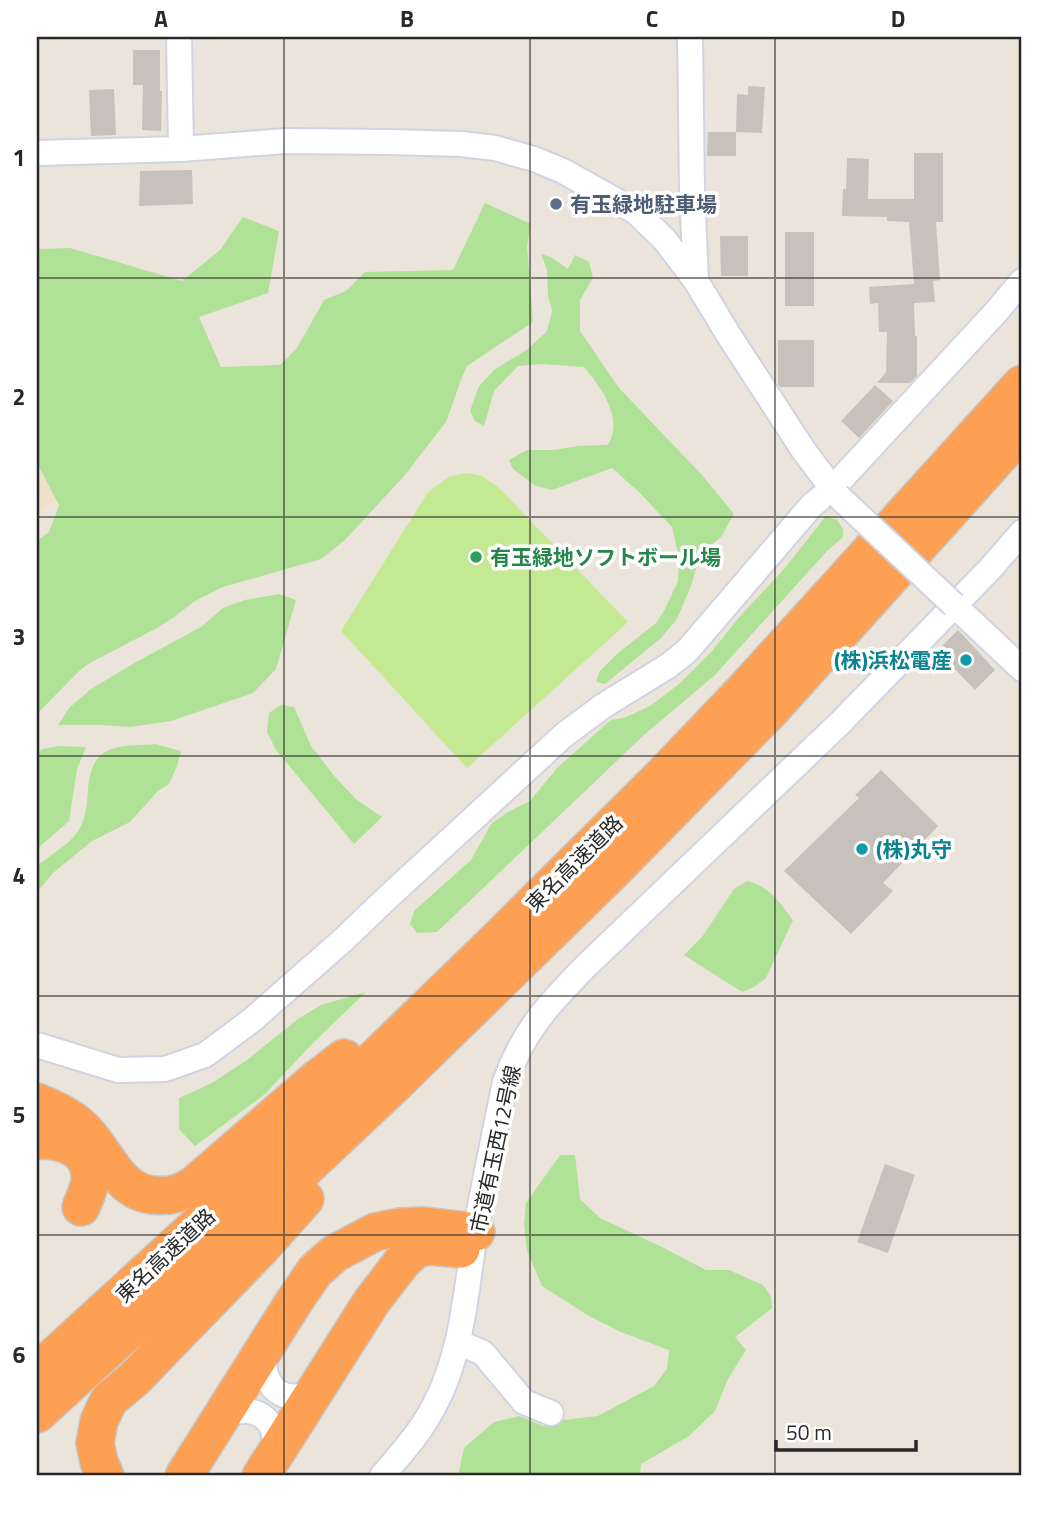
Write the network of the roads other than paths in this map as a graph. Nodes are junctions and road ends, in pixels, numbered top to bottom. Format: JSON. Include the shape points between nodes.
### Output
{"nodes":[{"id":1,"x":179,"y":37,"type":"edge"},
{"id":2,"x":691,"y":37,"type":"edge"},
{"id":3,"x":181,"y":149,"type":"junction"},
{"id":4,"x":37,"y":153,"type":"edge"},
{"id":5,"x":695,"y":281,"type":"junction"},
{"id":6,"x":1022,"y":281,"type":"edge"},
{"id":7,"x":1022,"y":384,"type":"edge"},
{"id":8,"x":1022,"y":431,"type":"edge"},
{"id":9,"x":835,"y":492,"type":"junction"},
{"id":10,"x":1022,"y":532,"type":"edge"},
{"id":11,"x":954,"y":605,"type":"junction"},
{"id":12,"x":1022,"y":669,"type":"edge"},
{"id":13,"x":511,"y":949,"type":"junction"},
{"id":14,"x":37,"y":1045,"type":"edge"},
{"id":15,"x":37,"y":1102,"type":"edge"},
{"id":16,"x":37,"y":1140,"type":"edge"},
{"id":17,"x":81,"y":1207,"type":"dead end"},
{"id":18,"x":474,"y":1241,"type":"junction"},
{"id":19,"x":458,"y":1342,"type":"junction"},
{"id":20,"x":267,"y":1346,"type":"junction"},
{"id":21,"x":37,"y":1371,"type":"edge"},
{"id":22,"x":318,"y":1387,"type":"junction"},
{"id":23,"x":551,"y":1413,"type":"dead end"},
{"id":24,"x":37,"y":1414,"type":"edge"},
{"id":25,"x":220,"y":1418,"type":"junction"},
{"id":26,"x":266,"y":1468,"type":"edge"},
{"id":27,"x":105,"y":1476,"type":"edge"},
{"id":28,"x":184,"y":1476,"type":"edge"},
{"id":29,"x":382,"y":1476,"type":"edge"}],
"edges":[{"from":1,"to":3,"type":"street"},
{"from":2,"to":5,"type":"street"},
{"from":3,"to":4,"type":"street"},
{"from":3,"to":5,"type":"street","via":[[286,141],[461,144],[513,152],[563,171],[636,212],[664,239]]},
{"from":5,"to":9,"type":"street"},
{"from":6,"to":9,"type":"street"},
{"from":7,"to":13,"type":"highway","name":"東名高速道路","via":[[663,775]]},
{"from":8,"to":13,"type":"highway","name":"東名高速道路","via":[[771,710]]},
{"from":9,"to":11,"type":"street","bridge":true},
{"from":9,"to":14,"type":"street","via":[[811,505],[679,659],[564,735],[342,941],[205,1055],[165,1069],[118,1070]]},
{"from":10,"to":11,"type":"street","name":"市道有玉西12号線"},
{"from":11,"to":12,"type":"street"},
{"from":11,"to":18,"type":"street","name":"市道有玉西12号線","via":[[539,1017],[524,1037],[505,1082]]},
{"from":13,"to":15,"type":"highway","via":[[318,1078],[177,1195],[146,1195],[130,1187],[80,1125]]},
{"from":13,"to":21,"type":"highway","name":"東名高速道路"},
{"from":13,"to":24,"type":"highway","name":"東名高速道路","via":[[259,1212]]},
{"from":13,"to":27,"type":"highway","via":[[262,1247],[109,1400],[95,1443]]},
{"from":16,"to":17,"type":"highway","via":[[67,1143],[85,1160],[90,1184]]},
{"from":18,"to":19,"type":"street","name":"市道有玉西12号線"},
{"from":18,"to":20,"type":"highway","via":[[423,1226],[375,1232],[334,1254],[315,1271]]},
{"from":18,"to":22,"type":"highway","via":[[416,1249],[402,1262]]},
{"from":19,"to":23,"type":"street","via":[[483,1353],[524,1402]]},
{"from":19,"to":29,"type":"street","name":"市道有玉西12号線","via":[[433,1409]]},
{"from":20,"to":22,"type":"street","via":[[265,1369],[270,1385],[280,1394],[302,1395]]},
{"from":20,"to":25,"type":"highway"},
{"from":22,"to":26,"type":"highway"},
{"from":25,"to":26,"type":"street","via":[[251,1411],[272,1426],[274,1438]]},
{"from":25,"to":28,"type":"highway"}]}
